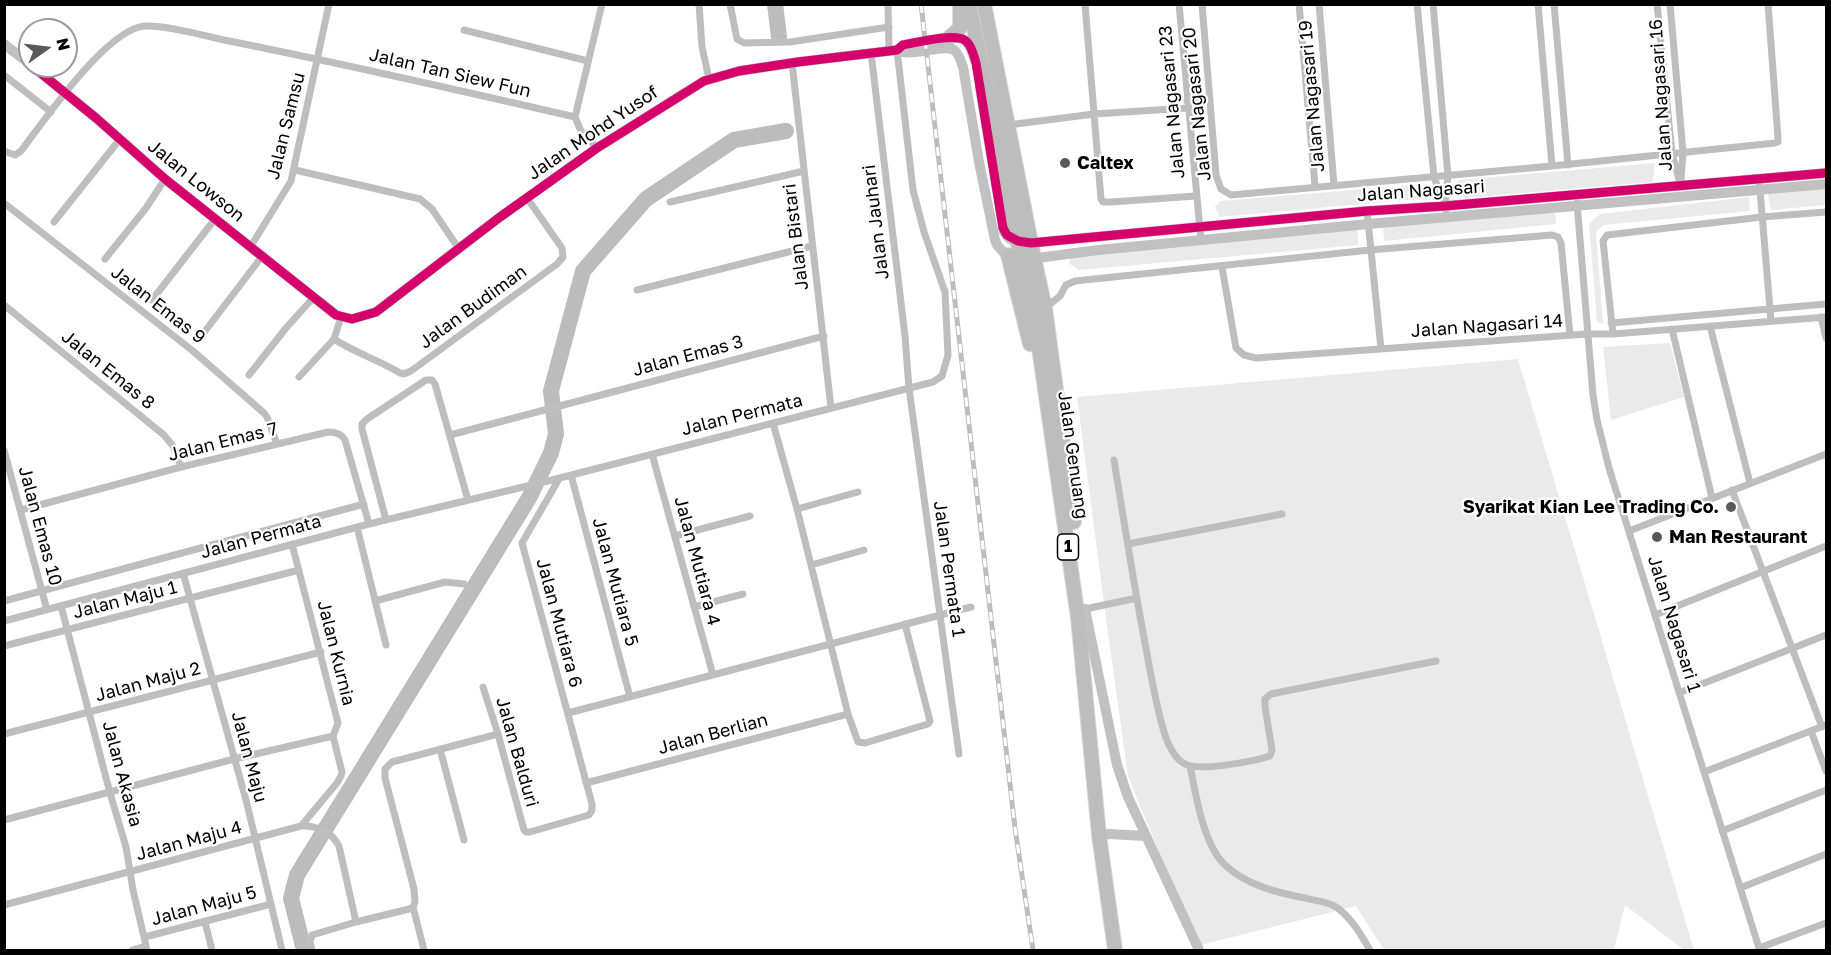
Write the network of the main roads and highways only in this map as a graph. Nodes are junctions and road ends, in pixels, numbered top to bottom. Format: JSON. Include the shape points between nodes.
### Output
{"nodes":[{"id":1,"x":960,"y":4,"type":"edge"},
{"id":2,"x":969,"y":4,"type":"edge"},
{"id":3,"x":984,"y":4,"type":"edge"},
{"id":4,"x":949,"y":38,"type":"road end"},
{"id":5,"x":1025,"y":242,"type":"junction"},
{"id":6,"x":1008,"y":255,"type":"road end"},
{"id":7,"x":1028,"y":259,"type":"junction"},
{"id":8,"x":1049,"y":418,"type":"junction"},
{"id":9,"x":1104,"y":834,"type":"junction"},
{"id":10,"x":1115,"y":951,"type":"edge"},
{"id":11,"x":1124,"y":951,"type":"edge"}],
"edges":[{"from":1,"to":4,"type":"highway","via":[[960,28]]},
{"from":2,"to":5,"type":"highway","name":"Jalan Genuang","number":"1"},
{"from":3,"to":5,"type":"highway","name":"Jalan Genuang","number":"1"},
{"from":5,"to":7,"type":"highway","name":"Jalan Genuang","number":"1"},
{"from":6,"to":8,"type":"highway"},
{"from":7,"to":8,"type":"highway","name":"Jalan Genuang","number":"1"},
{"from":7,"to":9,"type":"highway","name":"Jalan Genuang","number":"1","via":[[1045,308],[1085,609]]},
{"from":8,"to":9,"type":"highway","name":"Jalan Genuang","number":"1"},
{"from":9,"to":10,"type":"highway","name":"Jalan Genuang","number":"1"},
{"from":9,"to":11,"type":"highway","name":"Jalan Genuang","number":"1"}]}
